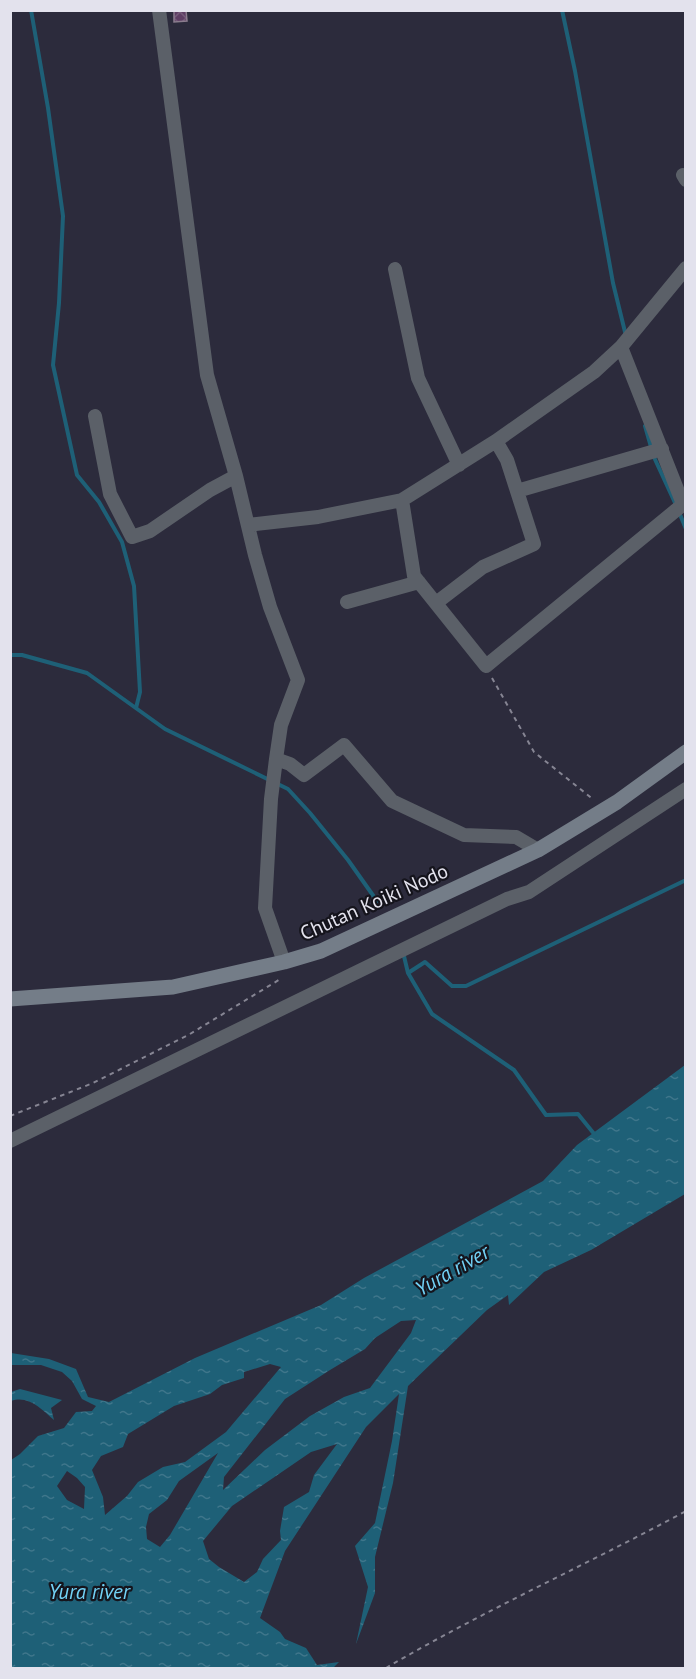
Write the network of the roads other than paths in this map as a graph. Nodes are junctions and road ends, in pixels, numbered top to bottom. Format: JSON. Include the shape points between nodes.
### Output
{"nodes":[{"id":1,"x":159,"y":10,"type":"edge"},
{"id":2,"x":686,"y":268,"type":"edge"},
{"id":3,"x":395,"y":269,"type":"dead end"},
{"id":4,"x":621,"y":347,"type":"junction"},
{"id":5,"x":95,"y":416,"type":"dead end"},
{"id":6,"x":496,"y":441,"type":"junction"},
{"id":7,"x":662,"y":449,"type":"junction"},
{"id":8,"x":459,"y":465,"type":"junction"},
{"id":9,"x":236,"y":476,"type":"junction"},
{"id":10,"x":517,"y":491,"type":"junction"},
{"id":11,"x":402,"y":500,"type":"junction"},
{"id":12,"x":685,"y":503,"type":"edge"},
{"id":13,"x":248,"y":525,"type":"junction"},
{"id":14,"x":419,"y":582,"type":"junction"},
{"id":15,"x":347,"y":602,"type":"dead end"},
{"id":16,"x":436,"y":603,"type":"junction"},
{"id":17,"x":686,"y":752,"type":"edge"},
{"id":18,"x":275,"y":765,"type":"junction"},
{"id":19,"x":686,"y":789,"type":"edge"},
{"id":20,"x":538,"y":850,"type":"junction"},
{"id":21,"x":285,"y":969,"type":"junction"},
{"id":22,"x":10,"y":999,"type":"edge"},
{"id":23,"x":10,"y":1141,"type":"edge"}],
"edges":[{"from":1,"to":9,"type":"street","via":[[207,375]]},
{"from":2,"to":4,"type":"street"},
{"from":3,"to":8,"type":"street","via":[[418,378]]},
{"from":4,"to":6,"type":"street","via":[[594,372]]},
{"from":4,"to":7,"type":"street"},
{"from":5,"to":9,"type":"street","via":[[110,494],[132,537],[150,531]]},
{"from":6,"to":8,"type":"street"},
{"from":6,"to":10,"type":"street"},
{"from":7,"to":10,"type":"street"},
{"from":7,"to":12,"type":"street"},
{"from":8,"to":11,"type":"street"},
{"from":9,"to":13,"type":"street"},
{"from":10,"to":16,"type":"street","via":[[534,544],[483,567]]},
{"from":11,"to":13,"type":"street","via":[[318,517]]},
{"from":11,"to":14,"type":"street","via":[[414,576]]},
{"from":12,"to":16,"type":"street","via":[[486,666]]},
{"from":13,"to":18,"type":"street","via":[[270,606],[298,680],[281,725]]},
{"from":14,"to":15,"type":"street"},
{"from":14,"to":16,"type":"street"},
{"from":17,"to":20,"type":"street","name":"Chutan Koiki Nodo","via":[[604,811]]},
{"from":18,"to":20,"type":"street","via":[[290,764],[304,776],[344,745],[392,801],[464,835],[516,837]]},
{"from":18,"to":21,"type":"street","via":[[265,909]]},
{"from":19,"to":23,"type":"street","via":[[529,892],[507,899]]},
{"from":20,"to":21,"type":"street","name":"Chutan Koiki Nodo"},
{"from":21,"to":22,"type":"street","name":"Chutan Koiki Nodo","via":[[173,987]]}]}
